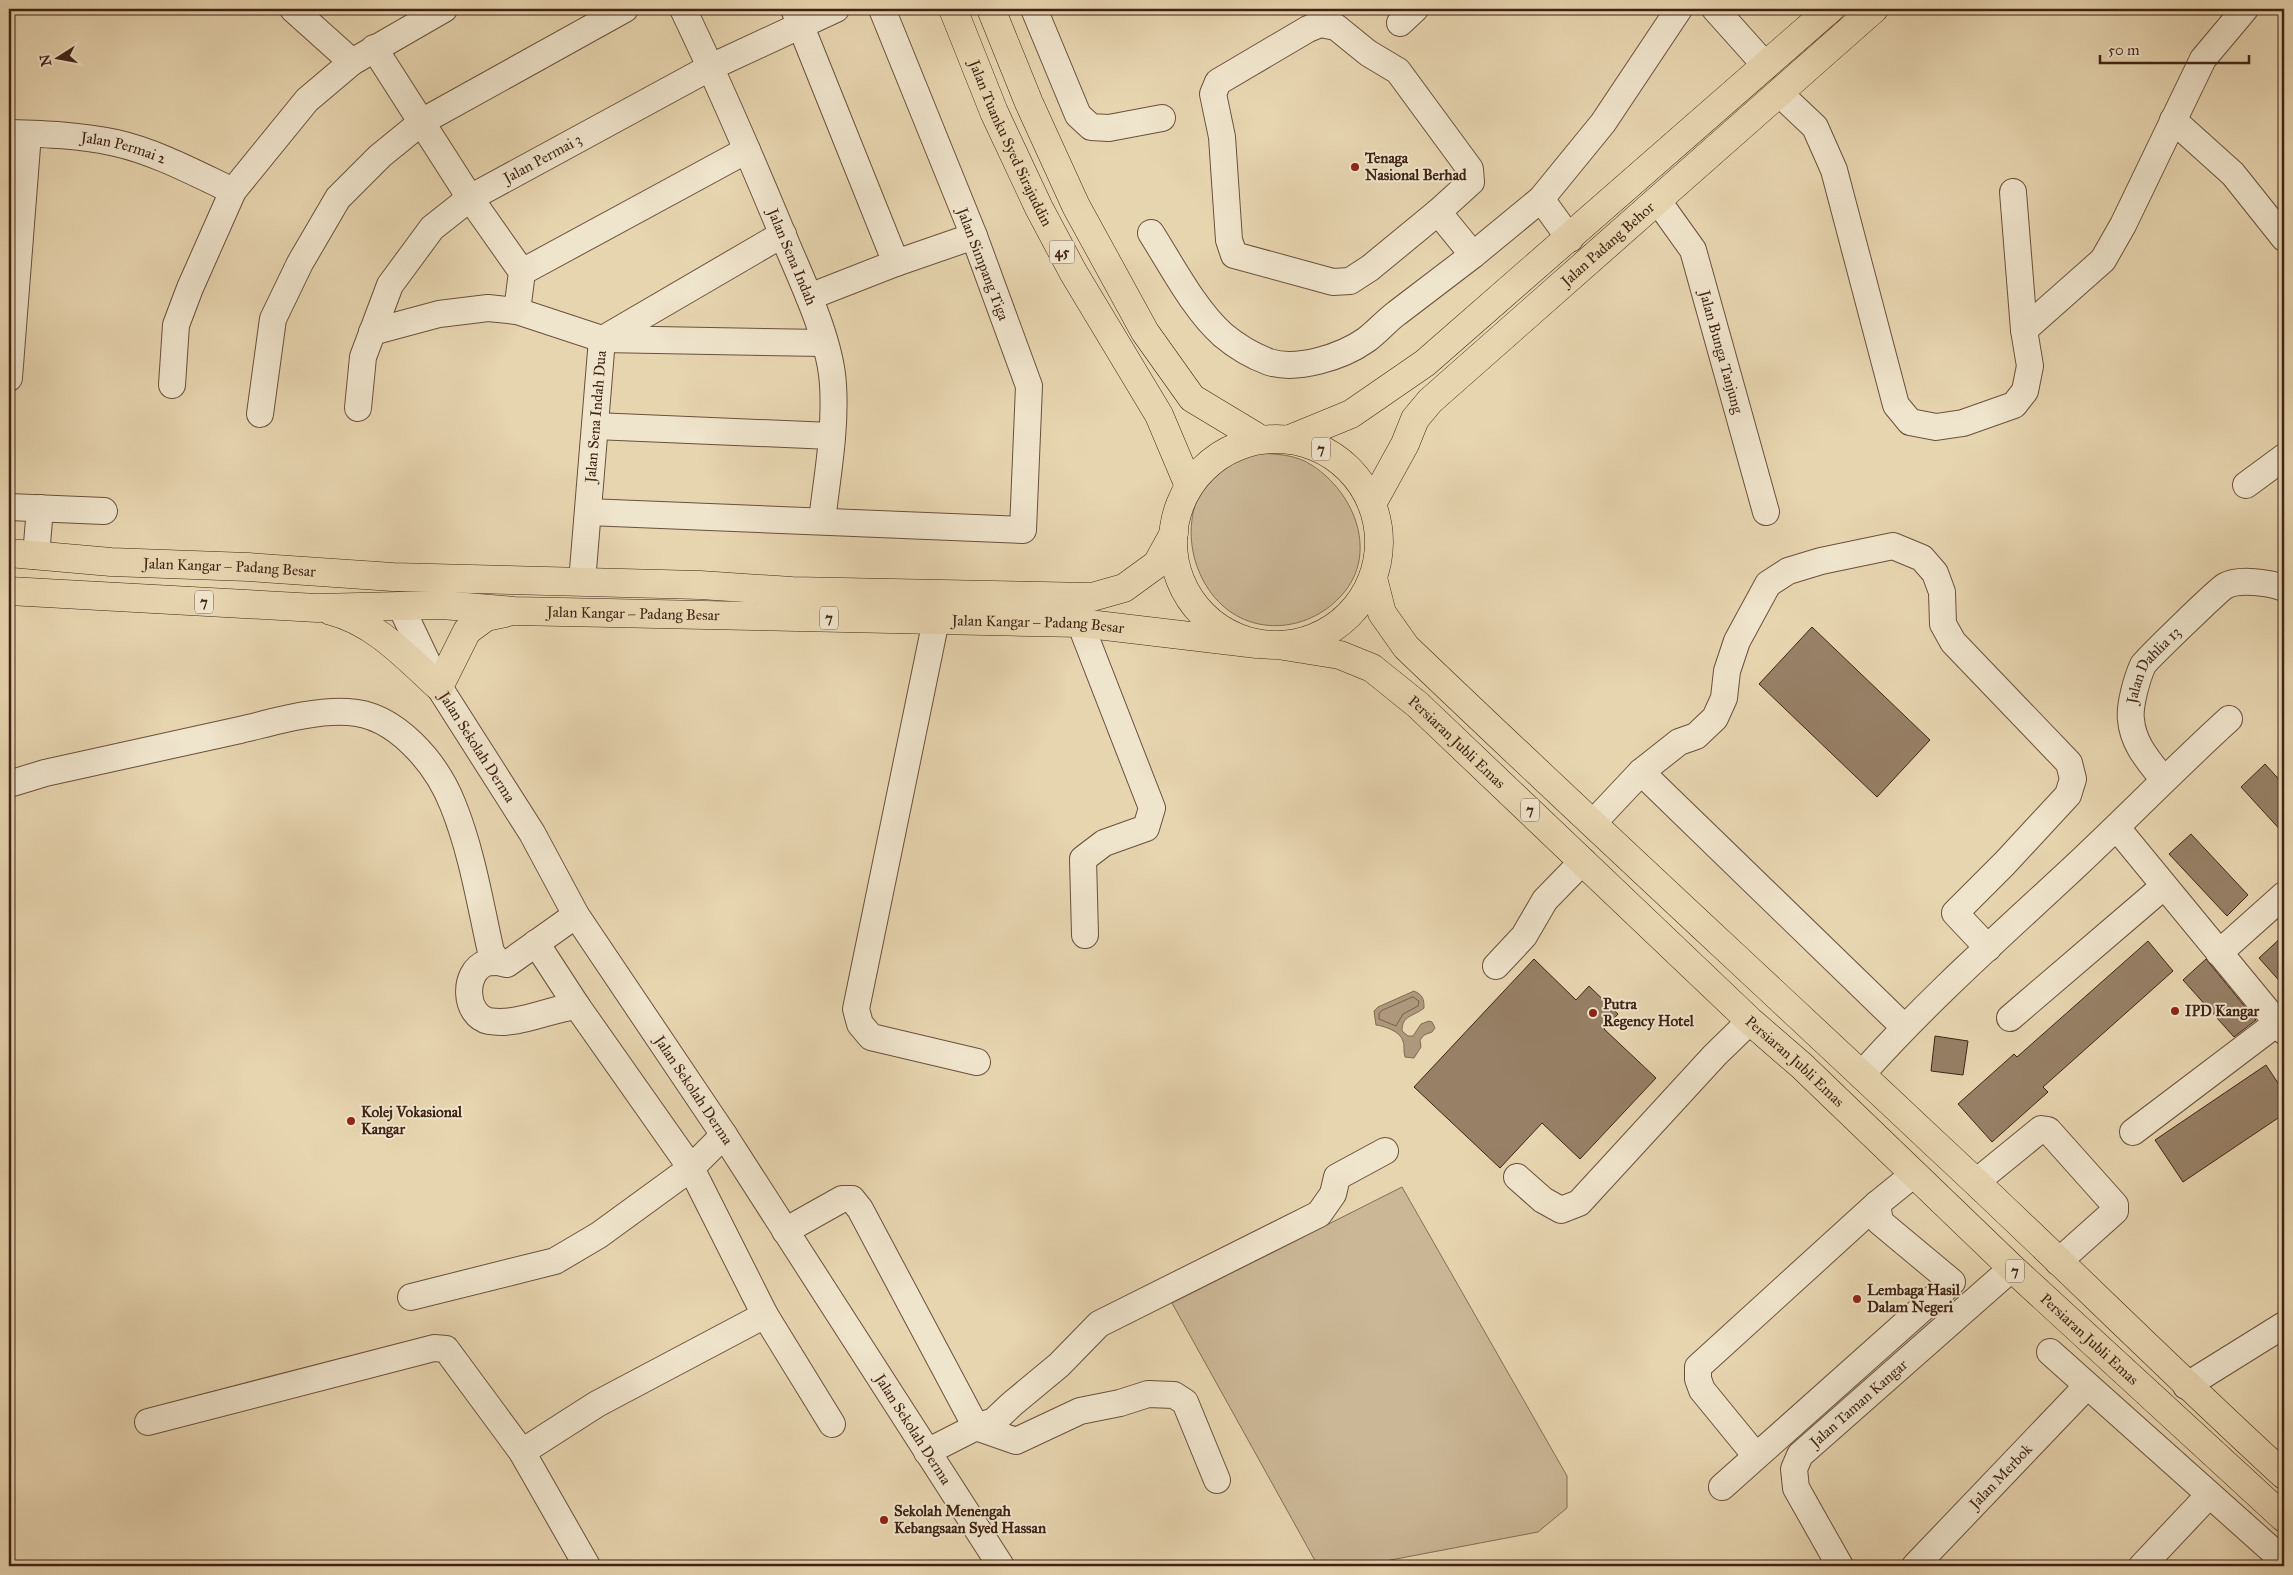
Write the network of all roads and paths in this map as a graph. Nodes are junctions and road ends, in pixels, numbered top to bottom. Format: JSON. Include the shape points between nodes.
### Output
{"nodes":[{"id":1,"x":293,"y":9,"type":"edge"},
{"id":2,"x":444,"y":9,"type":"edge"},
{"id":3,"x":625,"y":9,"type":"edge"},
{"id":4,"x":683,"y":9,"type":"edge"},
{"id":5,"x":836,"y":9,"type":"edge"},
{"id":6,"x":882,"y":9,"type":"edge"},
{"id":7,"x":953,"y":9,"type":"edge"},
{"id":8,"x":991,"y":9,"type":"edge"},
{"id":9,"x":1034,"y":9,"type":"edge"},
{"id":10,"x":1680,"y":9,"type":"edge"},
{"id":11,"x":1715,"y":9,"type":"edge"},
{"id":12,"x":1830,"y":9,"type":"edge"},
{"id":13,"x":1874,"y":9,"type":"edge"},
{"id":14,"x":2245,"y":9,"type":"edge"},
{"id":15,"x":797,"y":17,"type":"edge"},
{"id":16,"x":374,"y":48,"type":"junction"},
{"id":17,"x":352,"y":62,"type":"junction"},
{"id":18,"x":1766,"y":66,"type":"junction"},
{"id":19,"x":711,"y":67,"type":"junction"},
{"id":20,"x":1779,"y":93,"type":"junction"},
{"id":21,"x":1162,"y":118,"type":"dead end"},
{"id":22,"x":2173,"y":120,"type":"junction"},
{"id":23,"x":423,"y":121,"type":"junction"},
{"id":24,"x":18,"y":134,"type":"edge"},
{"id":25,"x":747,"y":150,"type":"junction"},
{"id":26,"x":232,"y":191,"type":"junction"},
{"id":27,"x":2013,"y":192,"type":"dead end"},
{"id":28,"x":470,"y":198,"type":"junction"},
{"id":29,"x":1541,"y":199,"type":"junction"},
{"id":30,"x":1658,"y":201,"type":"junction"},
{"id":31,"x":1438,"y":212,"type":"junction"},
{"id":32,"x":1150,"y":233,"type":"dead end"},
{"id":33,"x":783,"y":234,"type":"junction"},
{"id":34,"x":974,"y":236,"type":"junction"},
{"id":35,"x":2284,"y":238,"type":"edge"},
{"id":36,"x":1570,"y":239,"type":"junction"},
{"id":37,"x":1473,"y":255,"type":"junction"},
{"id":38,"x":896,"y":263,"type":"junction"},
{"id":39,"x":522,"y":272,"type":"junction"},
{"id":40,"x":809,"y":297,"type":"junction"},
{"id":41,"x":517,"y":311,"type":"junction"},
{"id":42,"x":2024,"y":330,"type":"junction"},
{"id":43,"x":372,"y":332,"type":"junction"},
{"id":44,"x":602,"y":339,"type":"junction"},
{"id":45,"x":824,"y":343,"type":"junction"},
{"id":46,"x":9,"y":378,"type":"edge"},
{"id":47,"x":172,"y":385,"type":"dead end"},
{"id":48,"x":358,"y":408,"type":"dead end"},
{"id":49,"x":260,"y":414,"type":"dead end"},
{"id":50,"x":595,"y":426,"type":"junction"},
{"id":51,"x":832,"y":436,"type":"junction"},
{"id":52,"x":1260,"y":439,"type":"junction"},
{"id":53,"x":1290,"y":440,"type":"junction"},
{"id":54,"x":2284,"y":458,"type":"edge"},
{"id":55,"x":2246,"y":485,"type":"dead end"},
{"id":56,"x":1189,"y":486,"type":"junction"},
{"id":57,"x":1372,"y":504,"type":"junction"},
{"id":58,"x":9,"y":507,"type":"edge"},
{"id":59,"x":40,"y":508,"type":"junction"},
{"id":60,"x":104,"y":511,"type":"dead end"},
{"id":61,"x":588,"y":512,"type":"junction"},
{"id":62,"x":1766,"y":512,"type":"dead end"},
{"id":63,"x":822,"y":521,"type":"junction"},
{"id":64,"x":1174,"y":533,"type":"junction"},
{"id":65,"x":9,"y":553,"type":"edge"},
{"id":66,"x":36,"y":556,"type":"junction"},
{"id":67,"x":350,"y":574,"type":"junction"},
{"id":68,"x":451,"y":577,"type":"junction"},
{"id":69,"x":1373,"y":578,"type":"junction"},
{"id":70,"x":582,"y":582,"type":"junction"},
{"id":71,"x":2284,"y":588,"type":"edge"},
{"id":72,"x":9,"y":593,"type":"edge"},
{"id":73,"x":400,"y":605,"type":"junction"},
{"id":74,"x":317,"y":608,"type":"junction"},
{"id":75,"x":514,"y":611,"type":"junction"},
{"id":76,"x":936,"y":620,"type":"junction"},
{"id":77,"x":1080,"y":623,"type":"junction"},
{"id":78,"x":1256,"y":644,"type":"junction"},
{"id":79,"x":1284,"y":646,"type":"junction"},
{"id":80,"x":439,"y":687,"type":"junction"},
{"id":81,"x":2229,"y":719,"type":"dead end"},
{"id":82,"x":1641,"y":772,"type":"junction"},
{"id":83,"x":2163,"y":779,"type":"junction"},
{"id":84,"x":9,"y":784,"type":"edge"},
{"id":85,"x":1593,"y":823,"type":"junction"},
{"id":86,"x":2117,"y":828,"type":"junction"},
{"id":87,"x":1583,"y":861,"type":"junction"},
{"id":88,"x":2163,"y":886,"type":"junction"},
{"id":89,"x":2284,"y":895,"type":"edge"},
{"id":90,"x":576,"y":916,"type":"junction"},
{"id":91,"x":1085,"y":935,"type":"dead end"},
{"id":92,"x":536,"y":943,"type":"junction"},
{"id":93,"x":1988,"y":948,"type":"junction"},
{"id":94,"x":2219,"y":953,"type":"junction"},
{"id":95,"x":498,"y":962,"type":"junction"},
{"id":96,"x":1496,"y":966,"type":"dead end"},
{"id":97,"x":1774,"y":993,"type":"junction"},
{"id":98,"x":577,"y":1006,"type":"junction"},
{"id":99,"x":2010,"y":1018,"type":"dead end"},
{"id":100,"x":1750,"y":1021,"type":"junction"},
{"id":101,"x":1904,"y":1027,"type":"junction"},
{"id":102,"x":2281,"y":1027,"type":"edge"},
{"id":103,"x":976,"y":1062,"type":"dead end"},
{"id":104,"x":1861,"y":1075,"type":"junction"},
{"id":105,"x":2133,"y":1132,"type":"dead end"},
{"id":106,"x":724,"y":1135,"type":"junction"},
{"id":107,"x":1385,"y":1151,"type":"dead end"},
{"id":108,"x":691,"y":1168,"type":"junction"},
{"id":109,"x":1914,"y":1174,"type":"junction"},
{"id":110,"x":1517,"y":1176,"type":"dead end"},
{"id":111,"x":1976,"y":1182,"type":"junction"},
{"id":112,"x":1877,"y":1204,"type":"junction"},
{"id":113,"x":785,"y":1231,"type":"junction"},
{"id":114,"x":2058,"y":1262,"type":"junction"},
{"id":115,"x":2012,"y":1268,"type":"junction"},
{"id":116,"x":411,"y":1297,"type":"dead end"},
{"id":117,"x":765,"y":1315,"type":"junction"},
{"id":118,"x":2284,"y":1325,"type":"edge"},
{"id":119,"x":2050,"y":1352,"type":"dead end"},
{"id":120,"x":2186,"y":1386,"type":"junction"},
{"id":121,"x":2086,"y":1387,"type":"junction"},
{"id":122,"x":148,"y":1422,"type":"dead end"},
{"id":123,"x":832,"y":1424,"type":"dead end"},
{"id":124,"x":976,"y":1427,"type":"junction"},
{"id":125,"x":522,"y":1452,"type":"junction"},
{"id":126,"x":927,"y":1452,"type":"junction"},
{"id":127,"x":1756,"y":1456,"type":"junction"},
{"id":128,"x":2284,"y":1475,"type":"edge"},
{"id":129,"x":1217,"y":1480,"type":"dead end"},
{"id":130,"x":1722,"y":1487,"type":"dead end"},
{"id":131,"x":2209,"y":1495,"type":"junction"},
{"id":132,"x":2284,"y":1518,"type":"edge"},
{"id":133,"x":2284,"y":1560,"type":"edge"},
{"id":134,"x":587,"y":1566,"type":"edge"},
{"id":135,"x":1001,"y":1566,"type":"edge"},
{"id":136,"x":1840,"y":1566,"type":"edge"},
{"id":137,"x":1915,"y":1566,"type":"edge"},
{"id":138,"x":2142,"y":1566,"type":"edge"}],
"edges":[{"from":1,"to":17,"type":"street"},
{"from":2,"to":16,"type":"street"},
{"from":3,"to":23,"type":"street"},
{"from":4,"to":19,"type":"street","name":"Jalan Sena Indah"},
{"from":5,"to":15,"type":"street","name":"Jalan Permai 3"},
{"from":6,"to":34,"type":"street","name":"Jalan Simpang Tiga"},
{"from":7,"to":56,"type":"main road","name":"Jalan Tuanku Syed Sirajuddin","number":"45","via":[[994,112],[1039,208],[1073,272],[1159,415]]},
{"from":8,"to":52,"type":"main road","number":"45","via":[[1076,206],[1145,332],[1192,398]]},
{"from":9,"to":21,"type":"street","via":[[1078,115],[1091,127],[1109,128]]},
{"from":10,"to":29,"type":"street","via":[[1603,123]]},
{"from":11,"to":18,"type":"street"},
{"from":12,"to":18,"type":"main road","name":"Jalan Padang Behor"},
{"from":13,"to":20,"type":"main road","name":"Jalan Padang Behor"},
{"from":14,"to":22,"type":"street","via":[[2203,59]]},
{"from":15,"to":19,"type":"street","name":"Jalan Permai 3"},
{"from":15,"to":38,"type":"street"},
{"from":16,"to":17,"type":"street"},
{"from":16,"to":23,"type":"street"},
{"from":17,"to":26,"type":"street","via":[[307,100]]},
{"from":18,"to":36,"type":"main road","name":"Jalan Padang Behor"},
{"from":19,"to":25,"type":"street","name":"Jalan Sena Indah"},
{"from":19,"to":28,"type":"street","name":"Jalan Permai 3"},
{"from":20,"to":30,"type":"main road","name":"Jalan Padang Behor"},
{"from":20,"to":42,"type":"street","via":[[1815,127],[1834,170],[1896,405],[1910,422],[1936,427],[1963,423],[2014,405],[2025,391],[2030,366]]},
{"from":22,"to":35,"type":"street","via":[[2233,174]]},
{"from":22,"to":42,"type":"street","via":[[2103,260]]},
{"from":23,"to":28,"type":"street"},
{"from":23,"to":49,"type":"street","via":[[380,156],[338,198],[300,263],[273,320]]},
{"from":24,"to":26,"type":"street","name":"Jalan Permai 2","via":[[72,135],[118,143],[172,162]]},
{"from":24,"to":46,"type":"street"},
{"from":25,"to":33,"type":"street","name":"Jalan Sena Indah"},
{"from":25,"to":39,"type":"street"},
{"from":26,"to":47,"type":"street","via":[[176,325]]},
{"from":27,"to":42,"type":"street"},
{"from":28,"to":39,"type":"street"},
{"from":28,"to":43,"type":"street","name":"Jalan Permai 3","via":[[432,228],[390,285]]},
{"from":29,"to":36,"type":"street"},
{"from":29,"to":37,"type":"street"},
{"from":30,"to":57,"type":"main road","name":"Jalan Padang Behor","via":[[1430,401],[1414,419],[1405,444]]},
{"from":30,"to":62,"type":"street","name":"Jalan Bunga Tanjung","via":[[1693,250]]},
{"from":31,"to":31,"type":"street","via":[[1350,281],[1333,282],[1234,254],[1229,240],[1222,137],[1212,94],[1218,82],[1308,29],[1320,24],[1336,27],[1368,53],[1398,71],[1470,169],[1471,182]]},
{"from":31,"to":37,"type":"street"},
{"from":32,"to":37,"type":"street","via":[[1202,312],[1222,334],[1242,349],[1269,362],[1288,364],[1315,362],[1366,340]]},
{"from":33,"to":40,"type":"street","name":"Jalan Sena Indah"},
{"from":33,"to":44,"type":"street","name":"Jalan Sena Indah Dua"},
{"from":34,"to":38,"type":"street"},
{"from":34,"to":63,"type":"street","name":"Jalan Simpang Tiga","via":[[1029,386],[1023,530]]},
{"from":36,"to":53,"type":"main road","name":"Jalan Padang Behor","via":[[1426,363],[1351,414]]},
{"from":38,"to":40,"type":"street"},
{"from":39,"to":41,"type":"street"},
{"from":40,"to":45,"type":"street","name":"Jalan Sena Indah"},
{"from":41,"to":43,"type":"street","via":[[488,308],[439,314]]},
{"from":41,"to":44,"type":"street"},
{"from":43,"to":48,"type":"street","name":"Jalan Permai 3","via":[[363,357]]},
{"from":44,"to":45,"type":"street"},
{"from":44,"to":50,"type":"street","name":"Jalan Sena Indah Dua"},
{"from":45,"to":51,"type":"street","name":"Jalan Sena Indah","via":[[834,384]]},
{"from":50,"to":51,"type":"street"},
{"from":50,"to":61,"type":"street","name":"Jalan Sena Indah Dua"},
{"from":51,"to":63,"type":"street","name":"Jalan Sena Indah"},
{"from":52,"to":53,"type":"main road","number":"7"},
{"from":52,"to":56,"type":"main road","number":"7","via":[[1220,455],[1203,468]]},
{"from":53,"to":57,"type":"main road","number":"7","via":[[1325,450],[1340,461],[1353,473]]},
{"from":54,"to":55,"type":"street"},
{"from":56,"to":64,"type":"main road","number":"7","via":[[1176,516]]},
{"from":57,"to":69,"type":"main road","number":"7","via":[[1379,533]]},
{"from":58,"to":59,"type":"street"},
{"from":59,"to":60,"type":"street"},
{"from":59,"to":66,"type":"street"},
{"from":61,"to":63,"type":"street"},
{"from":61,"to":70,"type":"street","name":"Jalan Sena Indah Dua"},
{"from":64,"to":70,"type":"main road","name":"Jalan Kangar – Padang Besar","number":"7","via":[[1157,564],[1124,588],[1092,597],[792,591]]},
{"from":64,"to":78,"type":"main road","number":"7","via":[[1173,549],[1178,575],[1190,600],[1208,620],[1231,636]]},
{"from":65,"to":66,"type":"main road","name":"Jalan Kangar – Padang Besar","number":"7"},
{"from":66,"to":67,"type":"main road","name":"Jalan Kangar – Padang Besar","number":"7"},
{"from":67,"to":68,"type":"main road","name":"Jalan Kangar – Padang Besar","number":"7"},
{"from":67,"to":73,"type":"main road","via":[[382,590]]},
{"from":68,"to":70,"type":"main road","name":"Jalan Kangar – Padang Besar","number":"7"},
{"from":68,"to":73,"type":"main road","via":[[407,595]]},
{"from":69,"to":79,"type":"main road","number":"7","via":[[1353,612],[1338,625],[1322,636]]},
{"from":69,"to":85,"type":"main road","number":"7","via":[[1382,613],[1406,647]]},
{"from":71,"to":83,"type":"street","name":"Jalan Dahlia 13","via":[[2271,583],[2225,585],[2144,663],[2136,682],[2131,720],[2139,748]]},
{"from":72,"to":74,"type":"main road","name":"Jalan Kangar – Padang Besar","number":"7"},
{"from":73,"to":74,"type":"main road","name":"Jalan Kangar – Padang Besar","number":"7"},
{"from":73,"to":75,"type":"main road","name":"Jalan Kangar – Padang Besar","number":"7"},
{"from":73,"to":80,"type":"street","name":"Jalan Sekolah Derma"},
{"from":74,"to":80,"type":"main road","via":[[347,615],[362,623]]},
{"from":75,"to":76,"type":"main road","name":"Jalan Kangar – Padang Besar","number":"7"},
{"from":75,"to":80,"type":"main road","via":[[486,617],[467,631]]},
{"from":76,"to":77,"type":"main road","name":"Jalan Kangar – Padang Besar","number":"7"},
{"from":76,"to":103,"type":"street","via":[[856,1009],[860,1024],[871,1037]]},
{"from":77,"to":78,"type":"main road","name":"Jalan Kangar – Padang Besar","number":"7"},
{"from":77,"to":91,"type":"street","via":[[1152,808],[1146,828],[1104,843],[1083,859]]},
{"from":78,"to":79,"type":"main road","number":"7"},
{"from":79,"to":87,"type":"main road","name":"Persiaran Jubli Emas","number":"7","via":[[1340,655],[1372,668],[1418,705]]},
{"from":80,"to":90,"type":"street","name":"Jalan Sekolah Derma","via":[[532,833]]},
{"from":81,"to":83,"type":"street"},
{"from":82,"to":85,"type":"street"},
{"from":82,"to":93,"type":"street","via":[[1679,742],[1696,736],[1715,718],[1724,698],[1727,671],[1737,641],[1768,584],[1788,571],[1813,563],[1893,546],[1922,558],[1934,573],[1942,592],[1943,624],[1953,642],[2069,763],[2073,778],[2068,795],[1955,913]]},
{"from":82,"to":101,"type":"street"},
{"from":83,"to":86,"type":"street"},
{"from":84,"to":95,"type":"street","via":[[45,773],[287,720],[349,712],[371,717],[392,727],[414,746],[436,774],[453,804],[466,844],[491,952]]},
{"from":85,"to":97,"type":"main road","number":"7"},
{"from":86,"to":88,"type":"street"},
{"from":86,"to":93,"type":"street"},
{"from":87,"to":96,"type":"street","via":[[1545,900],[1524,936]]},
{"from":87,"to":100,"type":"main road","name":"Persiaran Jubli Emas","number":"7"},
{"from":88,"to":94,"type":"street"},
{"from":88,"to":99,"type":"street"},
{"from":89,"to":94,"type":"street"},
{"from":90,"to":92,"type":"street"},
{"from":90,"to":106,"type":"street","name":"Jalan Sekolah Derma"},
{"from":92,"to":95,"type":"street","via":[[507,964]]},
{"from":92,"to":98,"type":"street"},
{"from":93,"to":101,"type":"street"},
{"from":94,"to":102,"type":"street"},
{"from":95,"to":98,"type":"street","via":[[484,964],[470,978],[469,997],[476,1014],[487,1021],[501,1022]]},
{"from":97,"to":100,"type":"main road"},
{"from":97,"to":104,"type":"main road","number":"7"},
{"from":98,"to":108,"type":"street"},
{"from":100,"to":109,"type":"main road","name":"Persiaran Jubli Emas","number":"7","via":[[1802,1066]]},
{"from":100,"to":110,"type":"street","via":[[1579,1203],[1561,1210],[1543,1200]]},
{"from":101,"to":104,"type":"street"},
{"from":102,"to":105,"type":"street"},
{"from":104,"to":111,"type":"main road","number":"7"},
{"from":106,"to":108,"type":"street"},
{"from":106,"to":113,"type":"street","name":"Jalan Sekolah Derma"},
{"from":107,"to":124,"type":"street","via":[[1337,1177],[1333,1194],[1319,1214],[1099,1324],[1059,1365],[994,1421]]},
{"from":108,"to":116,"type":"street","via":[[599,1235],[555,1261]]},
{"from":108,"to":117,"type":"street"},
{"from":109,"to":112,"type":"street"},
{"from":109,"to":115,"type":"main road","name":"Persiaran Jubli Emas","number":"7"},
{"from":111,"to":114,"type":"main road","number":"7"},
{"from":111,"to":114,"type":"street","via":[[2041,1129],[2048,1130],[2115,1205],[2115,1211]]},
{"from":112,"to":127,"type":"street","via":[[1698,1367],[1702,1390]]},
{"from":112,"to":127,"type":"street","via":[[1880,1222],[1952,1282]]},
{"from":113,"to":124,"type":"street","via":[[842,1199],[852,1199]]},
{"from":113,"to":126,"type":"street","name":"Jalan Sekolah Derma"},
{"from":114,"to":120,"type":"main road","number":"7"},
{"from":115,"to":132,"type":"main road","name":"Persiaran Jubli Emas","number":"7"},
{"from":115,"to":136,"type":"street","name":"Jalan Taman Kangar","via":[[1800,1455],[1794,1469],[1796,1488]]},
{"from":117,"to":123,"type":"street"},
{"from":117,"to":125,"type":"street","via":[[597,1404]]},
{"from":118,"to":120,"type":"street"},
{"from":119,"to":121,"type":"street"},
{"from":120,"to":128,"type":"main road","number":"7"},
{"from":121,"to":131,"type":"street"},
{"from":121,"to":137,"type":"street","name":"Jalan Merbok"},
{"from":122,"to":125,"type":"street","via":[[434,1348],[446,1350],[453,1356]]},
{"from":124,"to":126,"type":"street"},
{"from":124,"to":129,"type":"street","via":[[1016,1441],[1080,1411],[1148,1394],[1174,1395],[1185,1402]]},
{"from":125,"to":134,"type":"street"},
{"from":126,"to":135,"type":"street","name":"Jalan Sekolah Derma"},
{"from":127,"to":130,"type":"street"},
{"from":131,"to":133,"type":"street"},
{"from":131,"to":138,"type":"street"}]}
